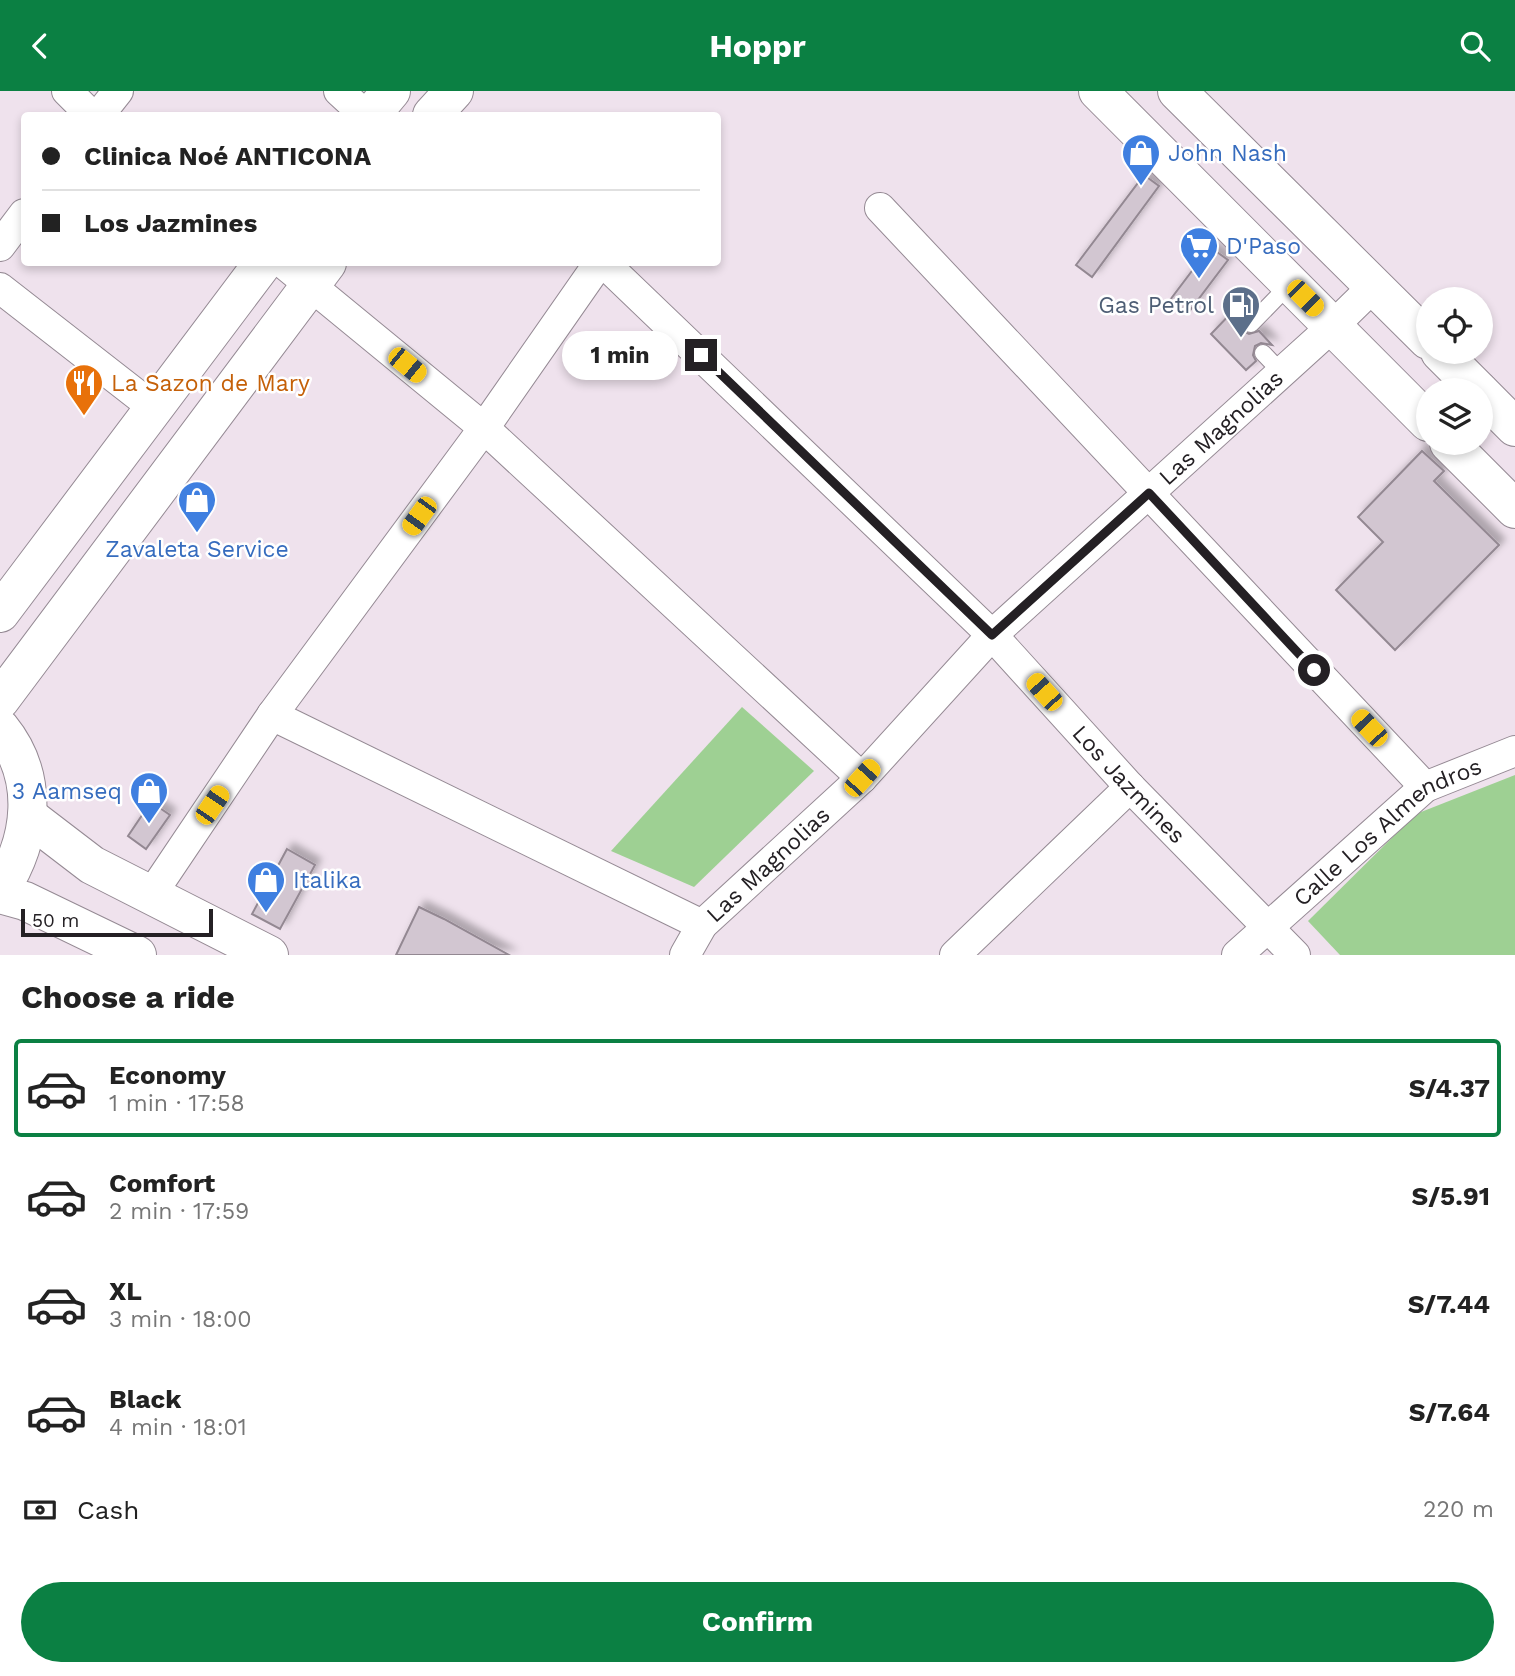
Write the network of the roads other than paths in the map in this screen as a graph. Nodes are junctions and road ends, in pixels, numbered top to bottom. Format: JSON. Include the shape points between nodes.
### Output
{"nodes":[{"id":1,"x":67,"y":91,"type":"edge"},
{"id":2,"x":118,"y":91,"type":"edge"},
{"id":3,"x":339,"y":91,"type":"edge"},
{"id":4,"x":391,"y":91,"type":"edge"},
{"id":5,"x":454,"y":91,"type":"edge"},
{"id":6,"x":1098,"y":91,"type":"edge"},
{"id":7,"x":1177,"y":91,"type":"edge"},
{"id":8,"x":88,"y":112,"type":"edge"},
{"id":9,"x":101,"y":112,"type":"edge"},
{"id":10,"x":362,"y":112,"type":"edge"},
{"id":11,"x":374,"y":112,"type":"edge"},
{"id":12,"x":435,"y":112,"type":"edge"},
{"id":13,"x":880,"y":208,"type":"dead end"},
{"id":14,"x":21,"y":218,"type":"edge"},
{"id":15,"x":0,"y":246,"type":"edge"},
{"id":16,"x":261,"y":266,"type":"edge"},
{"id":17,"x":599,"y":266,"type":"edge"},
{"id":18,"x":604,"y":266,"type":"edge"},
{"id":19,"x":307,"y":271,"type":"edge"},
{"id":20,"x":1290,"y":284,"type":"junction"},
{"id":21,"x":1374,"y":286,"type":"junction"},
{"id":22,"x":0,"y":288,"type":"edge"},
{"id":23,"x":1251,"y":324,"type":"dead end"},
{"id":24,"x":1333,"y":326,"type":"junction"},
{"id":25,"x":1416,"y":328,"type":"edge"},
{"id":26,"x":1452,"y":364,"type":"edge"},
{"id":27,"x":1466,"y":378,"type":"edge"},
{"id":28,"x":1493,"y":405,"type":"edge"},
{"id":29,"x":154,"y":408,"type":"junction"},
{"id":30,"x":1416,"y":410,"type":"edge"},
{"id":31,"x":1515,"y":427,"type":"edge"},
{"id":32,"x":484,"y":428,"type":"junction"},
{"id":33,"x":1461,"y":455,"type":"edge"},
{"id":34,"x":1149,"y":493,"type":"junction"},
{"id":35,"x":1515,"y":509,"type":"edge"},
{"id":36,"x":0,"y":613,"type":"edge"},
{"id":37,"x":992,"y":635,"type":"junction"},
{"id":38,"x":0,"y":700,"type":"edge"},
{"id":39,"x":272,"y":715,"type":"junction"},
{"id":40,"x":0,"y":728,"type":"edge"},
{"id":41,"x":1515,"y":751,"type":"edge"},
{"id":42,"x":862,"y":778,"type":"junction"},
{"id":43,"x":1130,"y":787,"type":"junction"},
{"id":44,"x":1424,"y":787,"type":"junction"},
{"id":45,"x":28,"y":816,"type":"junction"},
{"id":46,"x":0,"y":892,"type":"edge"},
{"id":47,"x":151,"y":895,"type":"junction"},
{"id":48,"x":702,"y":925,"type":"junction"},
{"id":49,"x":1267,"y":926,"type":"junction"},
{"id":50,"x":137,"y":955,"type":"edge"},
{"id":51,"x":269,"y":955,"type":"edge"},
{"id":52,"x":685,"y":955,"type":"edge"},
{"id":53,"x":955,"y":955,"type":"edge"},
{"id":54,"x":1237,"y":955,"type":"edge"},
{"id":55,"x":1295,"y":955,"type":"edge"}],
"edges":[{"from":1,"to":8,"type":"street"},
{"from":2,"to":9,"type":"street"},
{"from":3,"to":10,"type":"street"},
{"from":4,"to":11,"type":"main road"},
{"from":5,"to":12,"type":"main road"},
{"from":6,"to":20,"type":"main road"},
{"from":7,"to":21,"type":"main road"},
{"from":13,"to":34,"type":"street"},
{"from":14,"to":15,"type":"street"},
{"from":16,"to":29,"type":"main road"},
{"from":17,"to":32,"type":"street"},
{"from":18,"to":37,"type":"street","name":"Los Jazmines"},
{"from":19,"to":32,"type":"street"},
{"from":19,"to":38,"type":"main road"},
{"from":20,"to":23,"type":"lane"},
{"from":20,"to":24,"type":"main road"},
{"from":21,"to":24,"type":"street","name":"Las Magnolias"},
{"from":21,"to":25,"type":"main road"},
{"from":22,"to":29,"type":"street"},
{"from":24,"to":30,"type":"main road"},
{"from":24,"to":34,"type":"street","name":"Las Magnolias","via":[[1273,363]]},
{"from":26,"to":27,"type":"main road"},
{"from":28,"to":31,"type":"main road"},
{"from":29,"to":36,"type":"main road"},
{"from":32,"to":39,"type":"street"},
{"from":32,"to":42,"type":"street"},
{"from":33,"to":35,"type":"main road"},
{"from":34,"to":37,"type":"street","name":"Las Magnolias"},
{"from":34,"to":44,"type":"street"},
{"from":37,"to":42,"type":"street","name":"Las Magnolias"},
{"from":37,"to":43,"type":"street","name":"Los Jazmines"},
{"from":39,"to":47,"type":"street"},
{"from":39,"to":48,"type":"street"},
{"from":40,"to":45,"type":"main road","via":[[19,761]]},
{"from":41,"to":44,"type":"street","name":"Calle Los Almendros"},
{"from":42,"to":48,"type":"street","name":"Las Magnolias"},
{"from":43,"to":49,"type":"street","name":"Los Jazmines"},
{"from":43,"to":53,"type":"street"},
{"from":44,"to":49,"type":"street","name":"Calle Los Almendros"},
{"from":45,"to":46,"type":"main road","via":[[23,844]]},
{"from":45,"to":47,"type":"main road","via":[[92,865]]},
{"from":46,"to":50,"type":"main road"},
{"from":47,"to":51,"type":"main road"},
{"from":48,"to":52,"type":"street","name":"Las Magnolias"},
{"from":49,"to":54,"type":"street","name":"Calle Los Almendros"},
{"from":49,"to":55,"type":"street","name":"Los Jazmines"}]}
